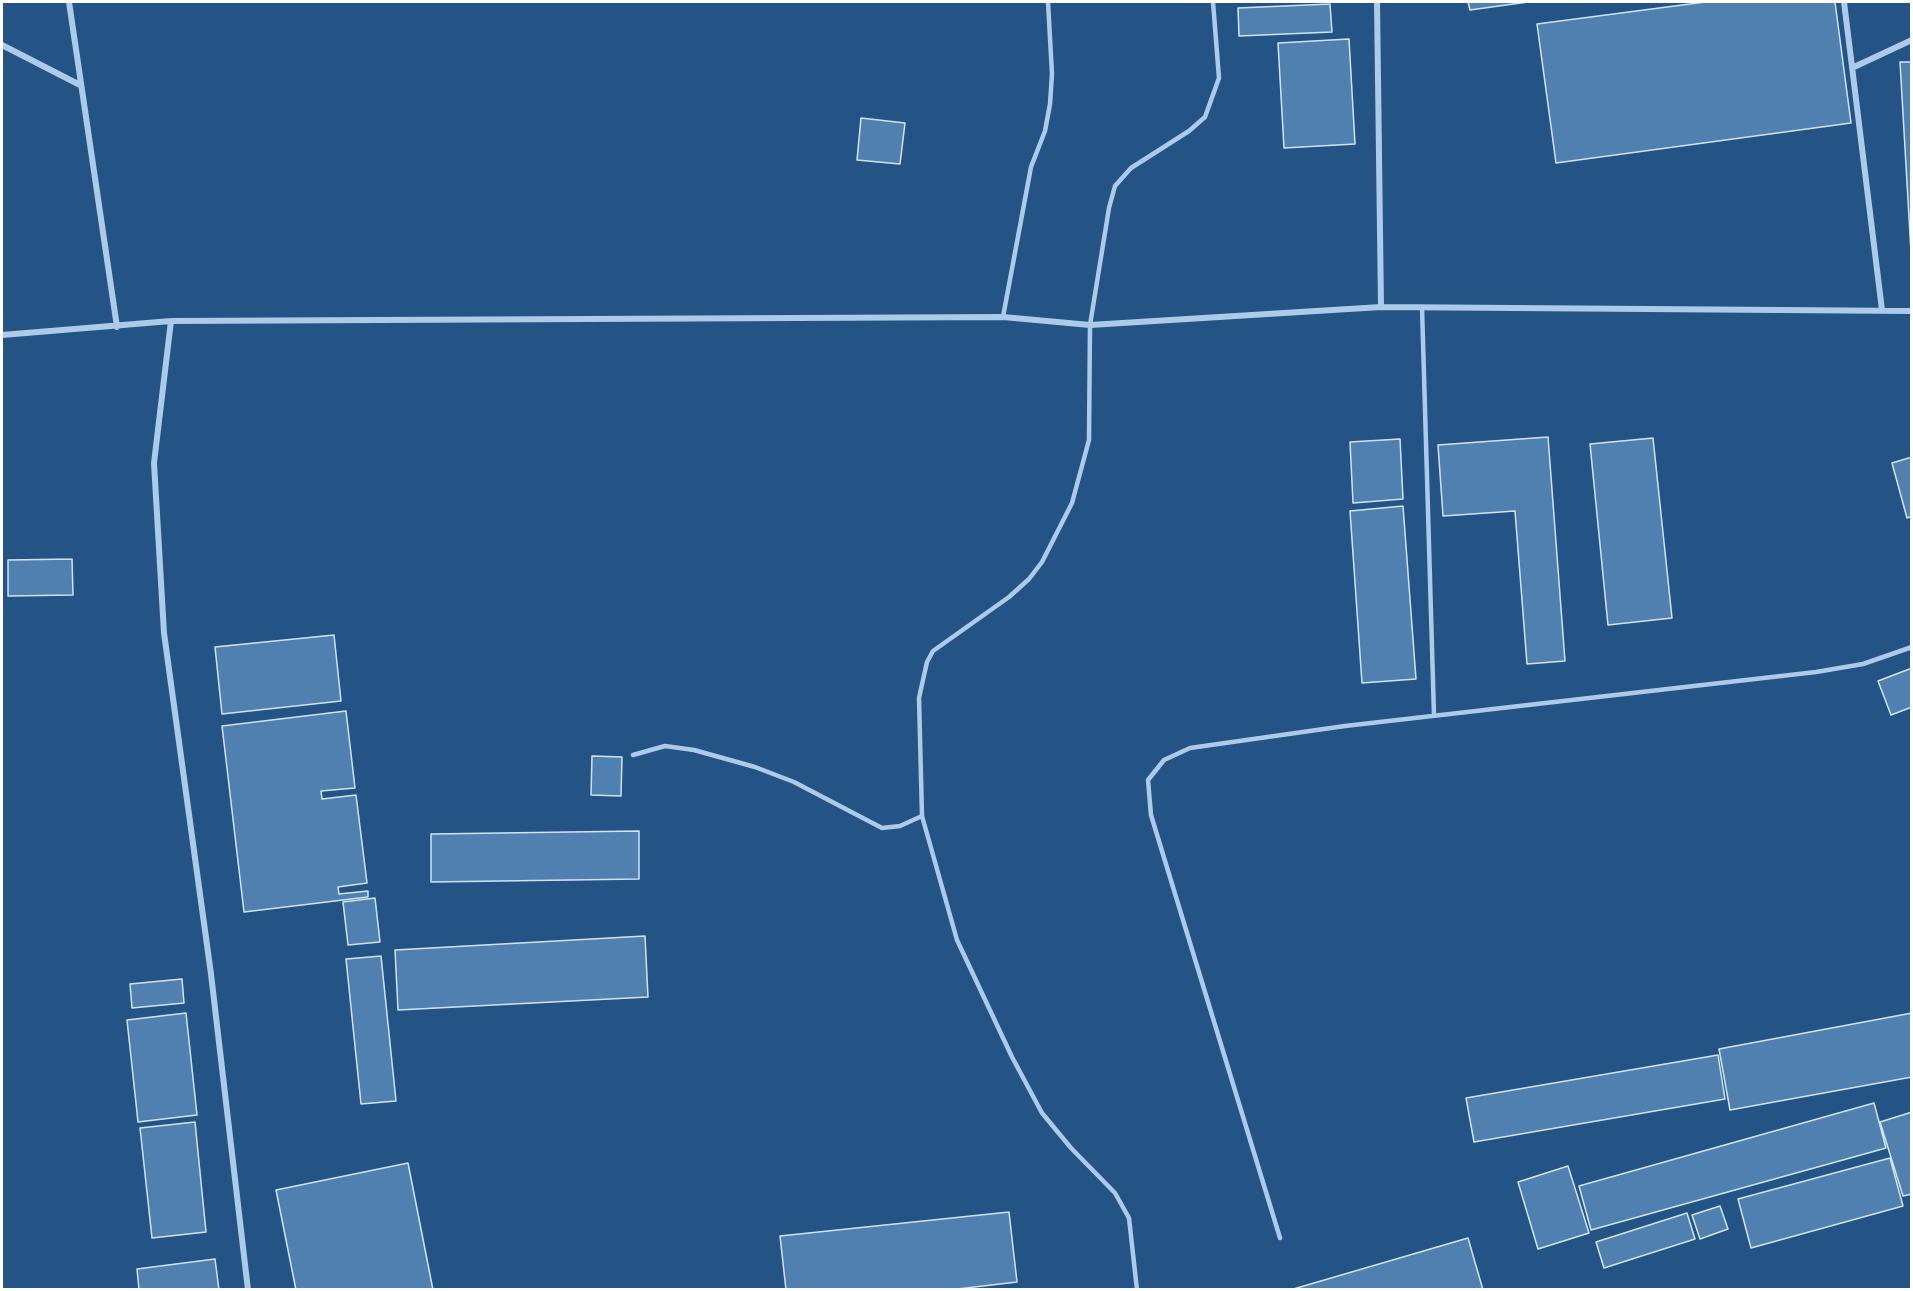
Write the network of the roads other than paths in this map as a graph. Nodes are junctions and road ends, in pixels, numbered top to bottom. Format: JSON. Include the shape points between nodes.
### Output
{"nodes":[{"id":1,"x":69,"y":2,"type":"edge"},
{"id":2,"x":1048,"y":2,"type":"edge"},
{"id":3,"x":1213,"y":2,"type":"edge"},
{"id":4,"x":1377,"y":2,"type":"edge"},
{"id":5,"x":1844,"y":2,"type":"edge"},
{"id":6,"x":1911,"y":40,"type":"edge"},
{"id":7,"x":2,"y":45,"type":"edge"},
{"id":8,"x":1854,"y":67,"type":"junction"},
{"id":9,"x":80,"y":85,"type":"junction"},
{"id":10,"x":1381,"y":307,"type":"junction"},
{"id":11,"x":1422,"y":307,"type":"junction"},
{"id":12,"x":1882,"y":310,"type":"junction"},
{"id":13,"x":1911,"y":311,"type":"edge"},
{"id":14,"x":1003,"y":317,"type":"junction"},
{"id":15,"x":171,"y":321,"type":"junction"},
{"id":16,"x":1090,"y":326,"type":"junction"},
{"id":17,"x":117,"y":327,"type":"junction"},
{"id":18,"x":2,"y":335,"type":"edge"},
{"id":19,"x":1911,"y":647,"type":"edge"},
{"id":20,"x":1434,"y":715,"type":"junction"},
{"id":21,"x":633,"y":755,"type":"dead end"},
{"id":22,"x":922,"y":816,"type":"junction"},
{"id":23,"x":1280,"y":1238,"type":"dead end"},
{"id":24,"x":248,"y":1290,"type":"edge"},
{"id":25,"x":1137,"y":1290,"type":"edge"}],
"edges":[{"from":1,"to":9,"type":"street"},
{"from":2,"to":14,"type":"lane","via":[[1050,105],[1031,167]]},
{"from":3,"to":16,"type":"lane","via":[[1219,78],[1213,100],[1205,117],[1131,168],[1115,186]]},
{"from":4,"to":10,"type":"street"},
{"from":5,"to":8,"type":"street"},
{"from":6,"to":8,"type":"street"},
{"from":7,"to":9,"type":"street"},
{"from":8,"to":12,"type":"street"},
{"from":9,"to":17,"type":"street"},
{"from":10,"to":11,"type":"street"},
{"from":10,"to":16,"type":"street"},
{"from":11,"to":12,"type":"street"},
{"from":11,"to":20,"type":"lane"},
{"from":12,"to":13,"type":"street"},
{"from":14,"to":15,"type":"street"},
{"from":14,"to":16,"type":"street"},
{"from":15,"to":17,"type":"street"},
{"from":15,"to":24,"type":"street","via":[[154,463],[164,633],[211,974]]},
{"from":16,"to":22,"type":"lane","via":[[1089,440],[1072,503],[1029,579],[933,651],[927,662],[919,698]]},
{"from":17,"to":18,"type":"street"},
{"from":19,"to":20,"type":"lane","via":[[1863,664],[1816,672]]},
{"from":20,"to":23,"type":"lane","via":[[1191,748],[1164,760],[1148,780],[1151,815]]},
{"from":21,"to":22,"type":"lane","via":[[665,746],[755,767],[794,782],[882,828],[900,826]]},
{"from":22,"to":25,"type":"lane","via":[[957,940],[1012,1057],[1042,1113],[1115,1192],[1129,1218]]}]}
